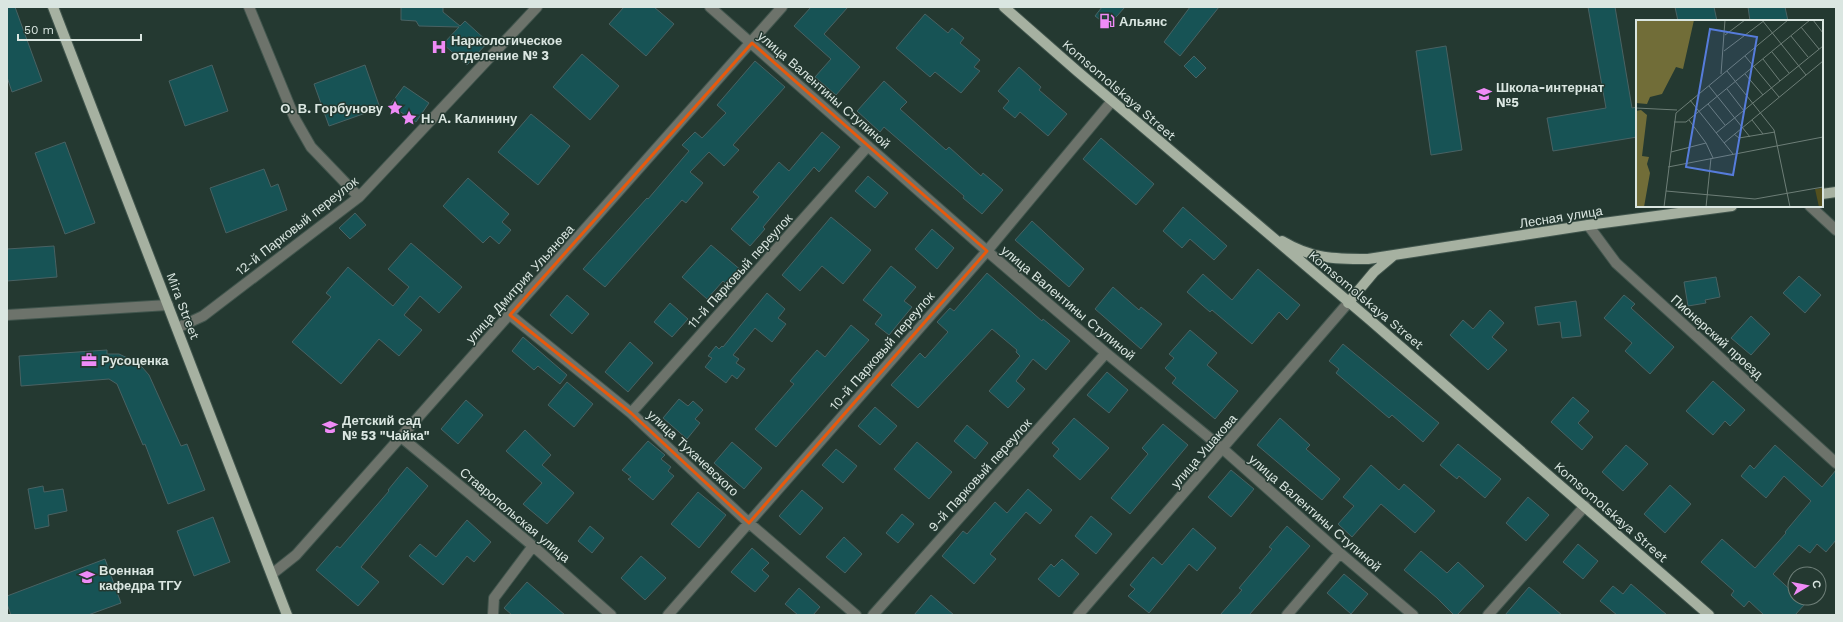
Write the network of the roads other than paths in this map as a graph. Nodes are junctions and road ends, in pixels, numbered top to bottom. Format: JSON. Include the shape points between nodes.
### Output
{"nodes":[{"id":1,"x":53,"y":7,"type":"edge"},
{"id":2,"x":249,"y":7,"type":"edge"},
{"id":3,"x":537,"y":7,"type":"edge"},
{"id":4,"x":710,"y":7,"type":"edge"},
{"id":5,"x":782,"y":7,"type":"edge"},
{"id":6,"x":1004,"y":7,"type":"edge"},
{"id":7,"x":752,"y":43,"type":"junction"},
{"id":8,"x":1112,"y":101,"type":"junction"},
{"id":9,"x":868,"y":146,"type":"junction"},
{"id":10,"x":1836,"y":192,"type":"edge"},
{"id":11,"x":1823,"y":194,"type":"edge"},
{"id":12,"x":359,"y":197,"type":"junction"},
{"id":13,"x":1724,"y":207,"type":"edge"},
{"id":14,"x":1811,"y":207,"type":"edge"},
{"id":15,"x":1588,"y":225,"type":"junction"},
{"id":16,"x":1260,"y":227,"type":"junction"},
{"id":17,"x":1836,"y":230,"type":"edge"},
{"id":18,"x":987,"y":251,"type":"junction"},
{"id":19,"x":1393,"y":256,"type":"junction"},
{"id":20,"x":1348,"y":303,"type":"junction"},
{"id":21,"x":168,"y":305,"type":"junction"},
{"id":22,"x":7,"y":315,"type":"edge"},
{"id":23,"x":510,"y":315,"type":"junction"},
{"id":24,"x":177,"y":328,"type":"junction"},
{"id":25,"x":1106,"y":353,"type":"junction"},
{"id":26,"x":631,"y":413,"type":"junction"},
{"id":27,"x":401,"y":437,"type":"junction"},
{"id":28,"x":1223,"y":449,"type":"junction"},
{"id":29,"x":1836,"y":463,"type":"edge"},
{"id":30,"x":1585,"y":506,"type":"junction"},
{"id":31,"x":749,"y":522,"type":"junction"},
{"id":32,"x":533,"y":546,"type":"junction"},
{"id":33,"x":1340,"y":553,"type":"junction"},
{"id":34,"x":272,"y":574,"type":"junction"},
{"id":35,"x":287,"y":615,"type":"edge"},
{"id":36,"x":493,"y":615,"type":"edge"},
{"id":37,"x":611,"y":615,"type":"edge"},
{"id":38,"x":668,"y":615,"type":"edge"},
{"id":39,"x":856,"y":615,"type":"edge"},
{"id":40,"x":873,"y":615,"type":"edge"},
{"id":41,"x":1078,"y":615,"type":"edge"},
{"id":42,"x":1287,"y":615,"type":"edge"},
{"id":43,"x":1412,"y":615,"type":"edge"},
{"id":44,"x":1488,"y":615,"type":"edge"},
{"id":45,"x":1710,"y":615,"type":"edge"}],
"edges":[{"from":1,"to":21,"type":"main road","name":"Mira Street"},
{"from":2,"to":12,"type":"street","via":[[295,119],[311,147]]},
{"from":3,"to":12,"type":"street","name":"12-й Парковый переулок"},
{"from":4,"to":7,"type":"street","name":"улица Валентины Ступиной"},
{"from":5,"to":7,"type":"street","name":"улица Дмитрия Ульянова"},
{"from":6,"to":8,"type":"main road","name":"Komsomolskaya Street"},
{"from":7,"to":9,"type":"street","name":"улица Валентины Ступиной"},
{"from":7,"to":23,"type":"street","name":"улица Дмитрия Ульянова"},
{"from":8,"to":16,"type":"main road","name":"Komsomolskaya Street"},
{"from":8,"to":18,"type":"street","name":"10-й Парковый переулок"},
{"from":9,"to":18,"type":"street","name":"улица Валентины Ступиной"},
{"from":9,"to":26,"type":"street","name":"11-й Парковый переулок"},
{"from":10,"to":11,"type":"main road"},
{"from":12,"to":24,"type":"street","name":"12-й Парковый переулок","via":[[203,316]]},
{"from":13,"to":15,"type":"main road","name":"Лесная улица"},
{"from":14,"to":17,"type":"street"},
{"from":15,"to":19,"type":"main road","name":"Лесная улица"},
{"from":15,"to":29,"type":"street","name":"Пионерский проезд","via":[[1616,263]]},
{"from":16,"to":19,"type":"main road","name":"Лесная улица","via":[[1293,247],[1317,256],[1339,259]]},
{"from":16,"to":20,"type":"main road","name":"Komsomolskaya Street"},
{"from":18,"to":25,"type":"street","name":"улица Валентины Ступиной"},
{"from":18,"to":31,"type":"street","name":"10-й Парковый переулок"},
{"from":19,"to":20,"type":"main road","via":[[1374,272]]},
{"from":20,"to":28,"type":"street","name":"улица Ушакова"},
{"from":20,"to":30,"type":"main road","name":"Komsomolskaya Street"},
{"from":21,"to":22,"type":"street"},
{"from":21,"to":24,"type":"main road","name":"Mira Street"},
{"from":23,"to":26,"type":"street","name":"улица Тухачевского"},
{"from":23,"to":27,"type":"street","name":"улица Дмитрия Ульянова"},
{"from":24,"to":34,"type":"main road","name":"Mira Street"},
{"from":25,"to":28,"type":"street","name":"улица Валентины Ступиной"},
{"from":25,"to":40,"type":"street","name":"9-й Парковый переулок"},
{"from":26,"to":31,"type":"street","name":"улица Тухачевского"},
{"from":27,"to":32,"type":"street","name":"Ставропольская улица"},
{"from":27,"to":34,"type":"street","name":"улица Дмитрия Ульянова","via":[[296,555]]},
{"from":28,"to":33,"type":"street","name":"улица Валентины Ступиной"},
{"from":28,"to":41,"type":"street","name":"улица Ушакова"},
{"from":30,"to":44,"type":"street"},
{"from":30,"to":45,"type":"main road","name":"Komsomolskaya Street"},
{"from":31,"to":38,"type":"street","name":"10-й Парковый переулок"},
{"from":31,"to":39,"type":"street","name":"улица Тухачевского"},
{"from":32,"to":36,"type":"street","via":[[494,598]]},
{"from":32,"to":37,"type":"street","name":"Ставропольская улица"},
{"from":33,"to":42,"type":"street"},
{"from":33,"to":43,"type":"street","name":"улица Валентины Ступиной"},
{"from":34,"to":35,"type":"main road","name":"Mira Street"}]}
